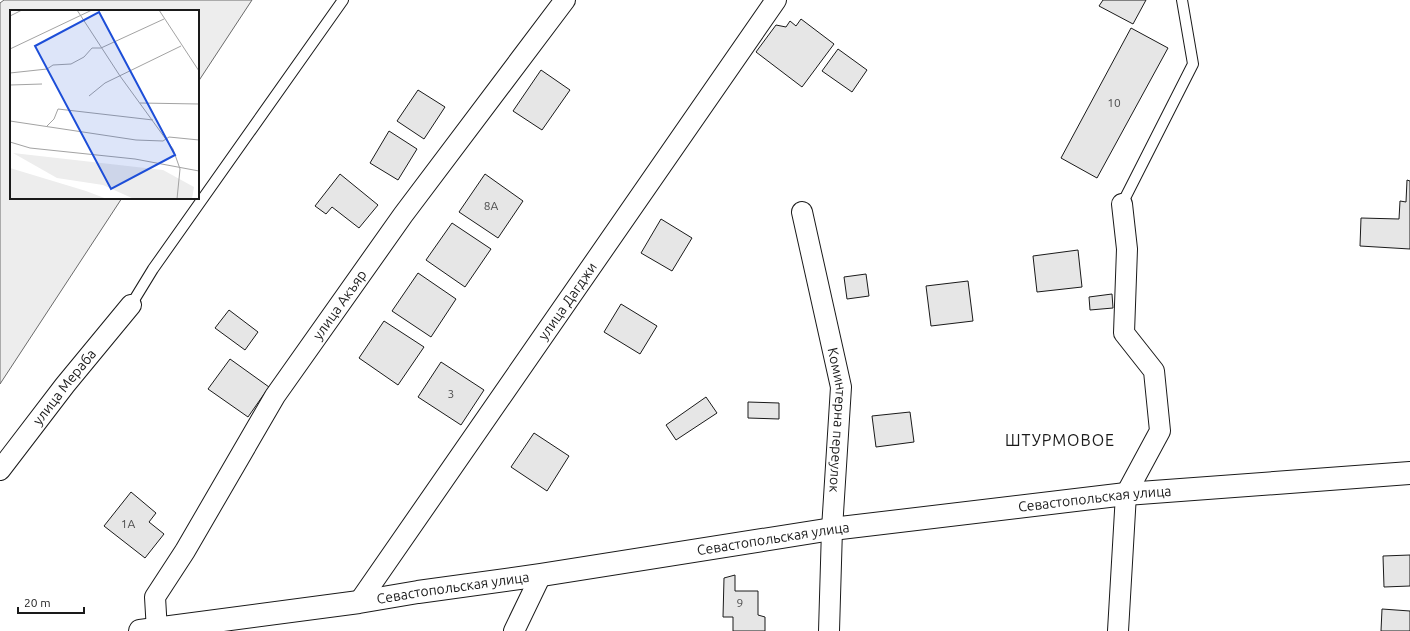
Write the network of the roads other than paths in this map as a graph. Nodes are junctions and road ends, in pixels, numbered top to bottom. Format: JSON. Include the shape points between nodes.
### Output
{"nodes":[{"id":1,"x":343,"y":0,"type":"edge"},
{"id":2,"x":565,"y":0,"type":"edge"},
{"id":3,"x":776,"y":0,"type":"edge"},
{"id":4,"x":1182,"y":0,"type":"edge"},
{"id":5,"x":1122,"y":204,"type":"joint"},
{"id":6,"x":802,"y":212,"type":"dead end"},
{"id":7,"x":131,"y":305,"type":"joint"},
{"id":8,"x":0,"y":470,"type":"edge"},
{"id":9,"x":1410,"y":473,"type":"edge"},
{"id":10,"x":1126,"y":494,"type":"junction"},
{"id":11,"x":832,"y":529,"type":"junction"},
{"id":12,"x":541,"y":574,"type":"junction"},
{"id":13,"x":359,"y":602,"type":"junction"},
{"id":14,"x":151,"y":630,"type":"edge"},
{"id":15,"x":514,"y":631,"type":"edge"},
{"id":16,"x":829,"y":631,"type":"edge"},
{"id":17,"x":1118,"y":631,"type":"edge"}],
"edges":[{"from":1,"to":7,"type":"lane","via":[[153,269]]},
{"from":2,"to":14,"type":"street","name":"улица Акъяр","via":[[403,215],[275,396],[155,597]]},
{"from":3,"to":13,"type":"street","name":"улица Дагджи"},
{"from":4,"to":5,"type":"lane","via":[[1194,64]]},
{"from":5,"to":10,"type":"street","via":[[1127,249],[1124,333],[1154,371],[1160,431]]},
{"from":6,"to":11,"type":"street","name":"Коминтерна переулок","via":[[841,387]]},
{"from":7,"to":8,"type":"street","name":"улица Мераба"},
{"from":9,"to":10,"type":"street","name":"Севастопольская улица"},
{"from":10,"to":11,"type":"street","name":"Севастопольская улица"},
{"from":10,"to":17,"type":"street"},
{"from":11,"to":12,"type":"street","name":"Севастопольская улица"},
{"from":11,"to":16,"type":"street","name":"Коминтерна переулок"},
{"from":12,"to":13,"type":"street","name":"Севастопольская улица"},
{"from":12,"to":15,"type":"street"},
{"from":13,"to":14,"type":"street","name":"Севастопольская улица"}]}
